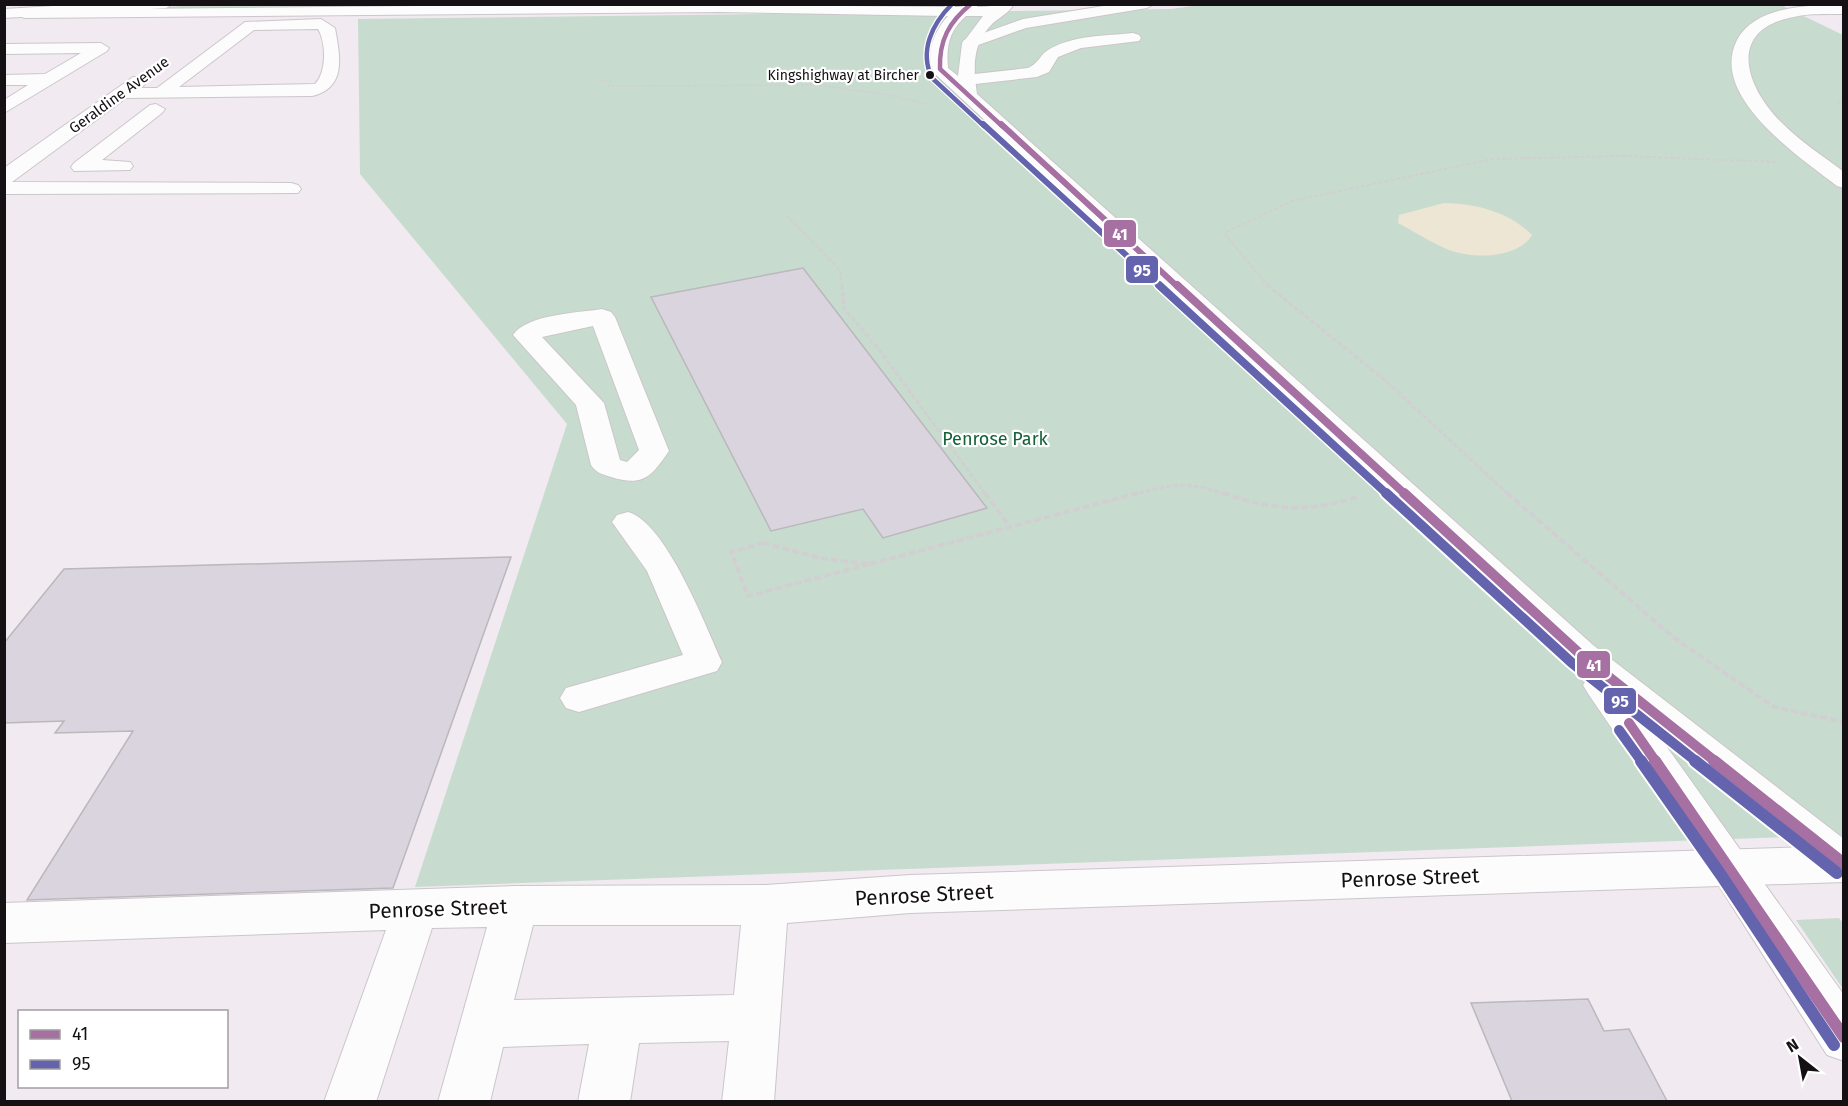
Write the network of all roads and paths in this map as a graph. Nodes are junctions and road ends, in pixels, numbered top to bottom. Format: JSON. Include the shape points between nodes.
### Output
{"nodes":[{"id":1,"x":166,"y":4,"type":"edge"},
{"id":2,"x":1145,"y":4,"type":"edge"},
{"id":3,"x":967,"y":8,"type":"edge"},
{"id":4,"x":1001,"y":8,"type":"edge"},
{"id":5,"x":880,"y":10,"type":"junction"},
{"id":6,"x":1844,"y":10,"type":"edge"},
{"id":7,"x":1799,"y":12,"type":"junction"},
{"id":8,"x":234,"y":13,"type":"junction"},
{"id":9,"x":4,"y":14,"type":"edge"},
{"id":10,"x":325,"y":18,"type":"junction"},
{"id":11,"x":1827,"y":25,"type":"dead end"},
{"id":12,"x":241,"y":32,"type":"junction"},
{"id":13,"x":940,"y":35,"type":"junction"},
{"id":14,"x":1133,"y":38,"type":"dead end"},
{"id":15,"x":970,"y":43,"type":"junction"},
{"id":16,"x":4,"y":50,"type":"edge"},
{"id":17,"x":74,"y":64,"type":"junction"},
{"id":18,"x":4,"y":65,"type":"edge"},
{"id":19,"x":158,"y":68,"type":"dead end"},
{"id":20,"x":49,"y":79,"type":"junction"},
{"id":21,"x":4,"y":80,"type":"edge"},
{"id":22,"x":600,"y":81,"type":"dead end"},
{"id":23,"x":967,"y":88,"type":"junction"},
{"id":24,"x":123,"y":93,"type":"junction"},
{"id":25,"x":158,"y":101,"type":"junction"},
{"id":26,"x":1838,"y":102,"type":"dead end"},
{"id":27,"x":1844,"y":104,"type":"edge"},
{"id":28,"x":932,"y":105,"type":"dead end"},
{"id":29,"x":4,"y":108,"type":"edge"},
{"id":30,"x":57,"y":140,"type":"junction"},
{"id":31,"x":116,"y":140,"type":"junction"},
{"id":32,"x":1788,"y":163,"type":"dead end"},
{"id":33,"x":140,"y":166,"type":"dead end"},
{"id":34,"x":4,"y":178,"type":"edge"},
{"id":35,"x":1844,"y":182,"type":"edge"},
{"id":36,"x":4,"y":188,"type":"edge"},
{"id":37,"x":291,"y":189,"type":"dead end"},
{"id":38,"x":786,"y":215,"type":"dead end"},
{"id":39,"x":633,"y":474,"type":"joint"},
{"id":40,"x":1360,"y":496,"type":"dead end"},
{"id":41,"x":628,"y":522,"type":"dead end"},
{"id":42,"x":1010,"y":528,"type":"junction"},
{"id":43,"x":871,"y":564,"type":"junction"},
{"id":44,"x":1580,"y":654,"type":"junction"},
{"id":45,"x":579,"y":699,"type":"dead end"},
{"id":46,"x":1844,"y":722,"type":"edge"},
{"id":47,"x":1844,"y":864,"type":"edge"},
{"id":48,"x":1731,"y":868,"type":"junction"},
{"id":49,"x":766,"y":905,"type":"junction"},
{"id":50,"x":514,"y":906,"type":"junction"},
{"id":51,"x":416,"y":910,"type":"junction"},
{"id":52,"x":4,"y":923,"type":"edge"},
{"id":53,"x":756,"y":1017,"type":"junction"},
{"id":54,"x":618,"y":1021,"type":"junction"},
{"id":55,"x":484,"y":1024,"type":"junction"},
{"id":56,"x":1844,"y":1038,"type":"edge"},
{"id":57,"x":350,"y":1101,"type":"edge"},
{"id":58,"x":464,"y":1101,"type":"edge"},
{"id":59,"x":604,"y":1101,"type":"edge"},
{"id":60,"x":748,"y":1101,"type":"edge"}],
"edges":[{"from":1,"to":9,"type":"main road"},
{"from":2,"to":4,"type":"main road"},
{"from":2,"to":15,"type":"main road","via":[[1023,24]]},
{"from":3,"to":4,"type":"main road"},
{"from":3,"to":5,"type":"main road"},
{"from":3,"to":13,"type":"main road"},
{"from":4,"to":15,"type":"main road","via":[[975,32]]},
{"from":5,"to":10,"type":"main road","via":[[721,8]]},
{"from":5,"to":13,"type":"main road","via":[[924,20],[935,26]]},
{"from":6,"to":7,"type":"main road"},
{"from":7,"to":11,"type":"main road"},
{"from":7,"to":35,"type":"main road","via":[[1759,24],[1746,36],[1738,52],[1741,70],[1748,92],[1766,118]]},
{"from":8,"to":9,"type":"main road"},
{"from":8,"to":10,"type":"main road"},
{"from":8,"to":12,"type":"main road","via":[[212,32]]},
{"from":10,"to":12,"type":"main road","via":[[253,25]]},
{"from":10,"to":25,"type":"main road","via":[[333,63],[326,86],[321,89]]},
{"from":12,"to":25,"type":"main road"},
{"from":13,"to":23,"type":"main road","via":[[940,69]]},
{"from":14,"to":23,"type":"main road","via":[[1078,43],[1052,54],[1043,68],[1031,73]]},
{"from":15,"to":23,"type":"main road","via":[[965,51]]},
{"from":16,"to":17,"type":"main road","via":[[101,48]]},
{"from":17,"to":18,"type":"main road"},
{"from":17,"to":20,"type":"main road"},
{"from":19,"to":24,"type":"main road","name":"Geraldine Avenue"},
{"from":20,"to":21,"type":"main road"},
{"from":20,"to":29,"type":"main road"},
{"from":22,"to":28,"type":"path","via":[[610,81],[609,86],[817,85]]},
{"from":23,"to":44,"type":"main road","via":[[1022,146]]},
{"from":24,"to":25,"type":"main road"},
{"from":24,"to":30,"type":"main road","name":"Geraldine Avenue"},
{"from":25,"to":31,"type":"main road"},
{"from":26,"to":27,"type":"path"},
{"from":30,"to":31,"type":"main road"},
{"from":30,"to":34,"type":"main road","name":"Geraldine Avenue"},
{"from":31,"to":33,"type":"main road","via":[[81,167]]},
{"from":32,"to":46,"type":"path","via":[[1624,156],[1492,159],[1292,201],[1224,233],[1265,284],[1386,381],[1461,453],[1673,637],[1774,706]]},
{"from":36,"to":37,"type":"main road"},
{"from":38,"to":42,"type":"path","via":[[840,270],[844,308]]},
{"from":39,"to":39,"type":"main road","via":[[654,451],[602,317],[540,327],[526,334],[590,404],[606,465]]},
{"from":40,"to":42,"type":"path","via":[[1304,510],[1275,508],[1194,483],[1176,483]]},
{"from":41,"to":45,"type":"main road","via":[[663,569],[704,662]]},
{"from":42,"to":43,"type":"path"},
{"from":43,"to":43,"type":"path","via":[[748,597],[731,552],[763,543]]},
{"from":44,"to":47,"type":"main road"},
{"from":44,"to":48,"type":"main road"},
{"from":47,"to":48,"type":"main road","name":"Penrose Street"},
{"from":48,"to":49,"type":"main road","name":"Penrose Street","via":[[910,894]]},
{"from":48,"to":56,"type":"main road"},
{"from":49,"to":50,"type":"main road","name":"Penrose Street"},
{"from":49,"to":53,"type":"main road"},
{"from":50,"to":51,"type":"main road","name":"Penrose Street"},
{"from":50,"to":55,"type":"main road"},
{"from":51,"to":52,"type":"main road","name":"Penrose Street"},
{"from":51,"to":57,"type":"main road"},
{"from":53,"to":54,"type":"main road"},
{"from":53,"to":60,"type":"main road"},
{"from":54,"to":55,"type":"main road"},
{"from":54,"to":59,"type":"main road"},
{"from":55,"to":58,"type":"main road"}]}
